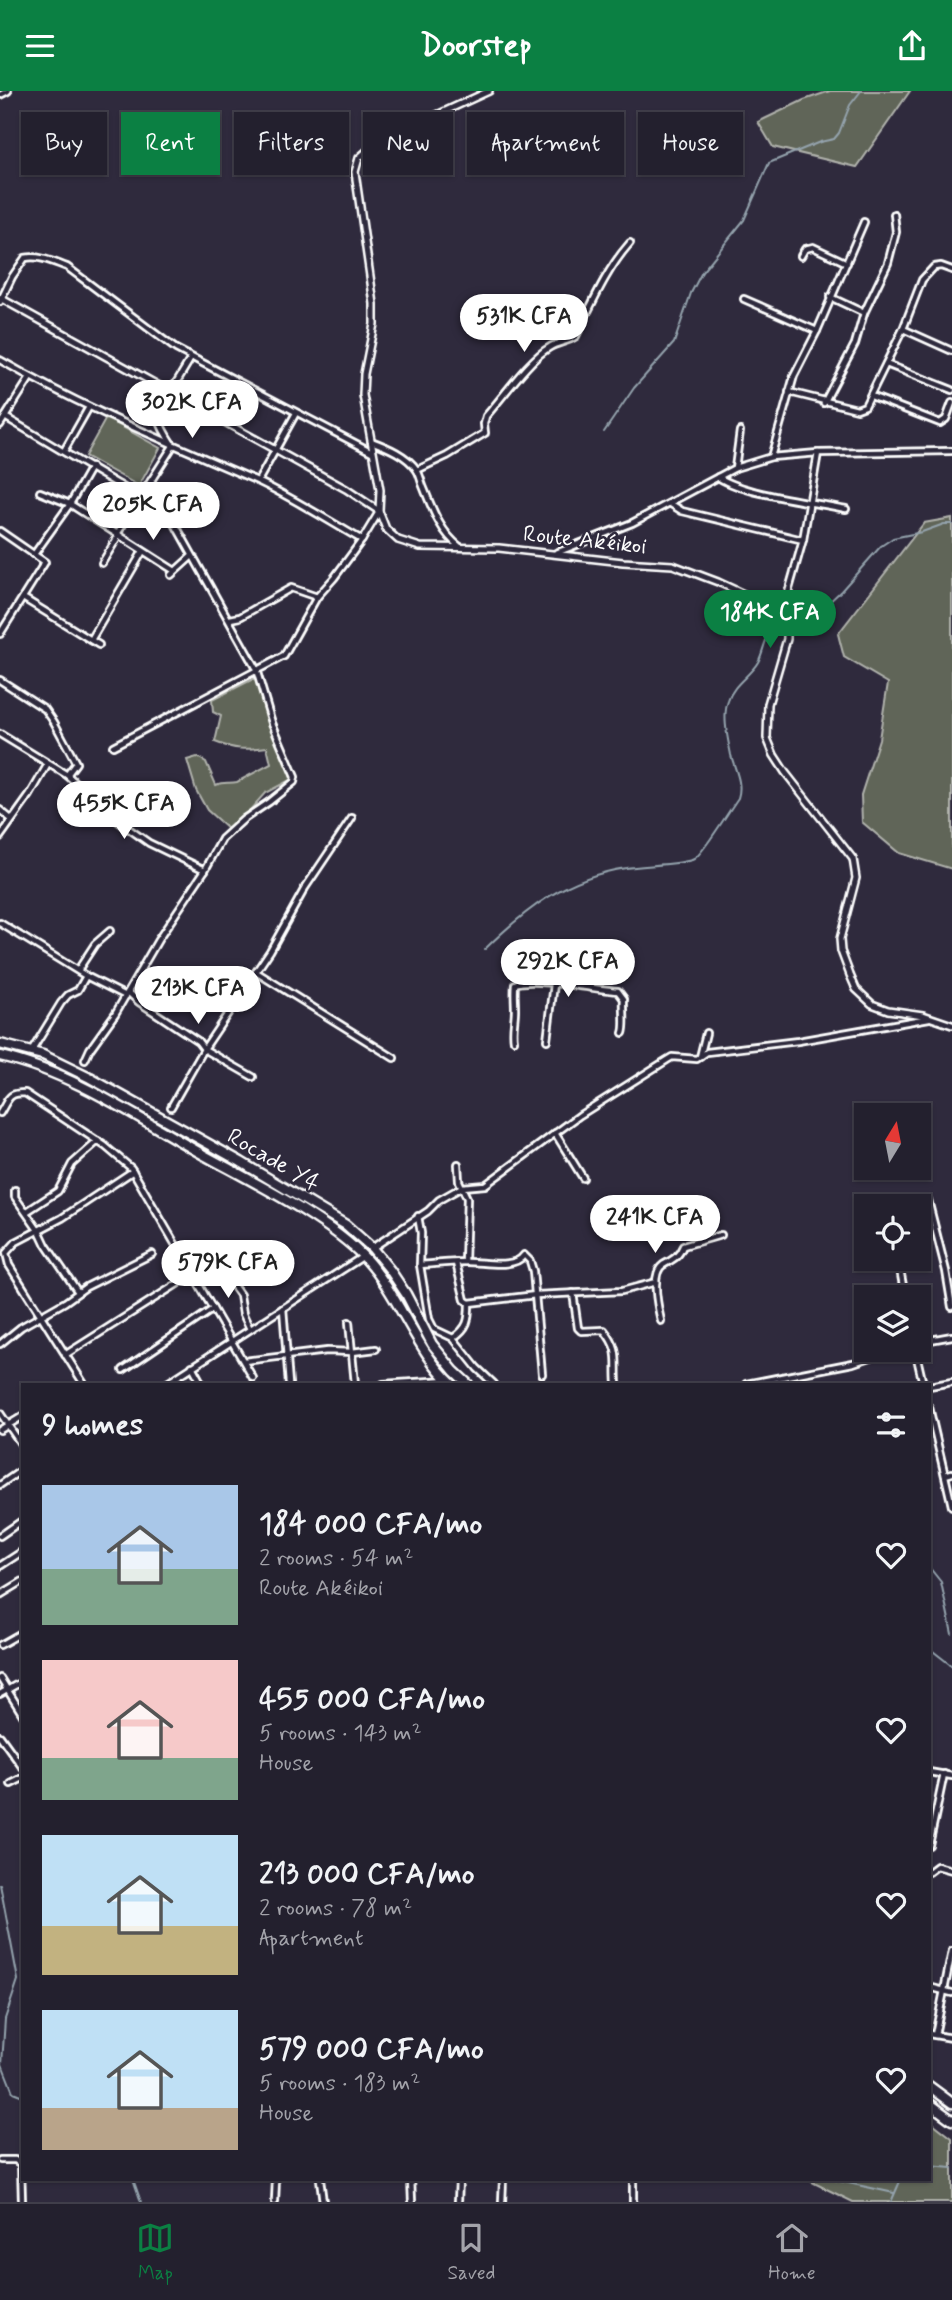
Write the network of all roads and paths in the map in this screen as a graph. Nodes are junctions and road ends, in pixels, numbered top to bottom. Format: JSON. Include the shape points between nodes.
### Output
{"nodes":[{"id":1,"x":8,"y":91,"type":"edge"},
{"id":2,"x":489,"y":91,"type":"edge"},
{"id":3,"x":0,"y":95,"type":"edge"},
{"id":4,"x":894,"y":214,"type":"dead end"},
{"id":5,"x":864,"y":222,"type":"dead end"},
{"id":6,"x":630,"y":243,"type":"dead end"},
{"id":7,"x":802,"y":256,"type":"dead end"},
{"id":8,"x":846,"y":263,"type":"junction"},
{"id":9,"x":952,"y":270,"type":"edge"},
{"id":10,"x":831,"y":297,"type":"junction"},
{"id":11,"x":744,"y":299,"type":"dead end"},
{"id":12,"x":1,"y":300,"type":"edge"},
{"id":13,"x":864,"y":313,"type":"junction"},
{"id":14,"x":903,"y":329,"type":"junction"},
{"id":15,"x":817,"y":331,"type":"junction"},
{"id":16,"x":952,"y":351,"type":"edge"},
{"id":17,"x":191,"y":358,"type":"junction"},
{"id":18,"x":0,"y":360,"type":"edge"},
{"id":19,"x":886,"y":364,"type":"junction"},
{"id":20,"x":30,"y":378,"type":"junction"},
{"id":21,"x":163,"y":389,"type":"junction"},
{"id":22,"x":952,"y":390,"type":"edge"},
{"id":23,"x":789,"y":392,"type":"junction"},
{"id":24,"x":170,"y":393,"type":"junction"},
{"id":25,"x":871,"y":396,"type":"junction"},
{"id":26,"x":824,"y":403,"type":"junction"},
{"id":27,"x":952,"y":403,"type":"edge"},
{"id":28,"x":89,"y":407,"type":"junction"},
{"id":29,"x":296,"y":413,"type":"junction"},
{"id":30,"x":5,"y":417,"type":"junction"},
{"id":31,"x":0,"y":425,"type":"edge"},
{"id":32,"x":740,"y":431,"type":"dead end"},
{"id":33,"x":370,"y":441,"type":"junction"},
{"id":34,"x":173,"y":446,"type":"junction"},
{"id":35,"x":64,"y":451,"type":"junction"},
{"id":36,"x":275,"y":451,"type":"junction"},
{"id":37,"x":952,"y":451,"type":"edge"},
{"id":38,"x":372,"y":452,"type":"junction"},
{"id":39,"x":818,"y":453,"type":"junction"},
{"id":40,"x":771,"y":457,"type":"junction"},
{"id":41,"x":92,"y":467,"type":"junction"},
{"id":42,"x":735,"y":468,"type":"junction"},
{"id":43,"x":417,"y":470,"type":"junction"},
{"id":44,"x":718,"y":477,"type":"junction"},
{"id":45,"x":151,"y":481,"type":"junction"},
{"id":46,"x":258,"y":481,"type":"junction"},
{"id":47,"x":118,"y":485,"type":"junction"},
{"id":48,"x":40,"y":492,"type":"dead end"},
{"id":49,"x":141,"y":498,"type":"junction"},
{"id":50,"x":811,"y":501,"type":"junction"},
{"id":51,"x":671,"y":503,"type":"junction"},
{"id":52,"x":70,"y":504,"type":"junction"},
{"id":53,"x":846,"y":509,"type":"dead end"},
{"id":54,"x":379,"y":511,"type":"junction"},
{"id":55,"x":94,"y":519,"type":"junction"},
{"id":56,"x":0,"y":531,"type":"edge"},
{"id":57,"x":118,"y":534,"type":"junction"},
{"id":58,"x":362,"y":540,"type":"junction"},
{"id":59,"x":803,"y":540,"type":"junction"},
{"id":60,"x":460,"y":547,"type":"junction"},
{"id":61,"x":143,"y":551,"type":"junction"},
{"id":62,"x":556,"y":553,"type":"junction"},
{"id":63,"x":34,"y":554,"type":"junction"},
{"id":64,"x":192,"y":556,"type":"junction"},
{"id":65,"x":102,"y":563,"type":"dead end"},
{"id":66,"x":317,"y":597,"type":"junction"},
{"id":67,"x":23,"y":598,"type":"junction"},
{"id":68,"x":782,"y":614,"type":"junction"},
{"id":69,"x":230,"y":619,"type":"junction"},
{"id":70,"x":0,"y":634,"type":"edge"},
{"id":71,"x":91,"y":640,"type":"junction"},
{"id":72,"x":99,"y":645,"type":"dead end"},
{"id":73,"x":256,"y":669,"type":"junction"},
{"id":74,"x":0,"y":680,"type":"edge"},
{"id":75,"x":0,"y":734,"type":"edge"},
{"id":76,"x":113,"y":746,"type":"dead end"},
{"id":77,"x":48,"y":764,"type":"junction"},
{"id":78,"x":67,"y":775,"type":"junction"},
{"id":79,"x":0,"y":810,"type":"edge"},
{"id":80,"x":352,"y":818,"type":"dead end"},
{"id":81,"x":11,"y":819,"type":"junction"},
{"id":82,"x":0,"y":837,"type":"edge"},
{"id":83,"x":205,"y":870,"type":"junction"},
{"id":84,"x":0,"y":923,"type":"edge"},
{"id":85,"x":110,"y":931,"type":"dead end"},
{"id":86,"x":78,"y":970,"type":"junction"},
{"id":87,"x":256,"y":972,"type":"junction"},
{"id":88,"x":86,"y":976,"type":"junction"},
{"id":89,"x":554,"y":984,"type":"junction"},
{"id":90,"x":127,"y":994,"type":"junction"},
{"id":91,"x":930,"y":1018,"type":"junction"},
{"id":92,"x":952,"y":1025,"type":"edge"},
{"id":93,"x":623,"y":1033,"type":"dead end"},
{"id":94,"x":706,"y":1033,"type":"dead end"},
{"id":95,"x":514,"y":1040,"type":"dead end"},
{"id":96,"x":547,"y":1040,"type":"dead end"},
{"id":97,"x":0,"y":1044,"type":"edge"},
{"id":98,"x":204,"y":1048,"type":"junction"},
{"id":99,"x":31,"y":1052,"type":"junction"},
{"id":100,"x":0,"y":1056,"type":"edge"},
{"id":101,"x":394,"y":1058,"type":"dead end"},
{"id":102,"x":700,"y":1058,"type":"junction"},
{"id":103,"x":85,"y":1060,"type":"dead end"},
{"id":104,"x":253,"y":1077,"type":"dead end"},
{"id":105,"x":171,"y":1107,"type":"dead end"},
{"id":106,"x":0,"y":1113,"type":"edge"},
{"id":107,"x":555,"y":1133,"type":"junction"},
{"id":108,"x":98,"y":1141,"type":"junction"},
{"id":109,"x":458,"y":1164,"type":"dead end"},
{"id":110,"x":133,"y":1171,"type":"junction"},
{"id":111,"x":583,"y":1178,"type":"dead end"},
{"id":112,"x":462,"y":1187,"type":"junction"},
{"id":113,"x":15,"y":1191,"type":"dead end"},
{"id":114,"x":26,"y":1212,"type":"junction"},
{"id":115,"x":931,"y":1212,"type":"edge"},
{"id":116,"x":418,"y":1216,"type":"junction"},
{"id":117,"x":38,"y":1230,"type":"junction"},
{"id":118,"x":721,"y":1235,"type":"dead end"},
{"id":119,"x":372,"y":1248,"type":"junction"},
{"id":120,"x":152,"y":1254,"type":"dead end"},
{"id":121,"x":363,"y":1256,"type":"junction"},
{"id":122,"x":465,"y":1262,"type":"junction"},
{"id":123,"x":456,"y":1263,"type":"junction"},
{"id":124,"x":420,"y":1265,"type":"junction"},
{"id":125,"x":193,"y":1274,"type":"junction"},
{"id":126,"x":196,"y":1280,"type":"junction"},
{"id":127,"x":656,"y":1282,"type":"junction"},
{"id":128,"x":78,"y":1292,"type":"junction"},
{"id":129,"x":573,"y":1293,"type":"junction"},
{"id":130,"x":536,"y":1295,"type":"junction"},
{"id":131,"x":469,"y":1303,"type":"junction"},
{"id":132,"x":952,"y":1307,"type":"edge"},
{"id":133,"x":283,"y":1308,"type":"junction"},
{"id":134,"x":213,"y":1309,"type":"junction"},
{"id":135,"x":41,"y":1316,"type":"junction"},
{"id":136,"x":661,"y":1321,"type":"dead end"},
{"id":137,"x":349,"y":1322,"type":"dead end"},
{"id":138,"x":250,"y":1329,"type":"junction"},
{"id":139,"x":952,"y":1336,"type":"edge"},
{"id":140,"x":453,"y":1338,"type":"junction"},
{"id":141,"x":232,"y":1340,"type":"junction"},
{"id":142,"x":931,"y":1340,"type":"edge"},
{"id":143,"x":0,"y":1343,"type":"edge"},
{"id":144,"x":376,"y":1349,"type":"dead end"},
{"id":145,"x":352,"y":1352,"type":"junction"},
{"id":146,"x":65,"y":1355,"type":"junction"},
{"id":147,"x":287,"y":1356,"type":"junction"},
{"id":148,"x":244,"y":1361,"type":"junction"},
{"id":149,"x":856,"y":1362,"type":"edge"},
{"id":150,"x":918,"y":1362,"type":"edge"},
{"id":151,"x":192,"y":1366,"type":"junction"},
{"id":152,"x":123,"y":1370,"type":"dead end"},
{"id":153,"x":542,"y":1374,"type":"dead end"},
{"id":154,"x":253,"y":1378,"type":"dead end"},
{"id":155,"x":450,"y":1382,"type":"edge"},
{"id":156,"x":952,"y":1382,"type":"edge"},
{"id":157,"x":83,"y":1383,"type":"edge"},
{"id":158,"x":167,"y":1383,"type":"edge"},
{"id":159,"x":201,"y":1383,"type":"edge"},
{"id":160,"x":289,"y":1383,"type":"edge"},
{"id":161,"x":355,"y":1383,"type":"edge"},
{"id":162,"x":416,"y":1383,"type":"edge"},
{"id":163,"x":467,"y":1383,"type":"edge"},
{"id":164,"x":493,"y":1383,"type":"edge"},
{"id":165,"x":617,"y":1383,"type":"edge"},
{"id":166,"x":751,"y":1383,"type":"edge"},
{"id":167,"x":923,"y":1383,"type":"edge"},
{"id":168,"x":931,"y":1386,"type":"edge"},
{"id":169,"x":0,"y":1413,"type":"edge"},
{"id":170,"x":931,"y":1416,"type":"edge"},
{"id":171,"x":21,"y":1417,"type":"edge"},
{"id":172,"x":8,"y":1426,"type":"junction"},
{"id":173,"x":0,"y":1430,"type":"edge"},
{"id":174,"x":21,"y":1444,"type":"edge"},
{"id":175,"x":21,"y":1470,"type":"edge"},
{"id":176,"x":952,"y":1473,"type":"edge"},
{"id":177,"x":945,"y":1475,"type":"junction"},
{"id":178,"x":0,"y":1485,"type":"edge"},
{"id":179,"x":952,"y":1506,"type":"edge"},
{"id":180,"x":21,"y":1521,"type":"edge"},
{"id":181,"x":0,"y":1536,"type":"edge"},
{"id":182,"x":21,"y":1552,"type":"edge"},
{"id":183,"x":0,"y":1566,"type":"edge"},
{"id":184,"x":21,"y":1582,"type":"edge"},
{"id":185,"x":0,"y":1595,"type":"edge"},
{"id":186,"x":21,"y":1633,"type":"edge"},
{"id":187,"x":0,"y":1645,"type":"edge"},
{"id":188,"x":0,"y":1678,"type":"edge"},
{"id":189,"x":21,"y":1682,"type":"edge"},
{"id":190,"x":7,"y":1690,"type":"junction"},
{"id":191,"x":0,"y":1694,"type":"edge"},
{"id":192,"x":21,"y":1712,"type":"edge"},
{"id":193,"x":0,"y":1737,"type":"edge"},
{"id":194,"x":21,"y":1765,"type":"edge"},
{"id":195,"x":931,"y":1772,"type":"edge"},
{"id":196,"x":944,"y":1774,"type":"junction"},
{"id":197,"x":952,"y":1776,"type":"edge"},
{"id":198,"x":21,"y":1779,"type":"edge"},
{"id":199,"x":11,"y":1784,"type":"dead end"},
{"id":200,"x":931,"y":1831,"type":"edge"},
{"id":201,"x":952,"y":1870,"type":"edge"},
{"id":202,"x":931,"y":1871,"type":"edge"},
{"id":203,"x":952,"y":1951,"type":"edge"},
{"id":204,"x":931,"y":1988,"type":"edge"},
{"id":205,"x":943,"y":1992,"type":"junction"},
{"id":206,"x":952,"y":1993,"type":"edge"},
{"id":207,"x":932,"y":2035,"type":"edge"},
{"id":208,"x":952,"y":2038,"type":"edge"},
{"id":209,"x":931,"y":2087,"type":"edge"},
{"id":210,"x":952,"y":2103,"type":"edge"},
{"id":211,"x":931,"y":2104,"type":"edge"},
{"id":212,"x":952,"y":2120,"type":"edge"},
{"id":213,"x":0,"y":2160,"type":"edge"},
{"id":214,"x":21,"y":2164,"type":"edge"},
{"id":215,"x":21,"y":2181,"type":"edge"},
{"id":216,"x":275,"y":2181,"type":"edge"},
{"id":217,"x":320,"y":2181,"type":"edge"},
{"id":218,"x":411,"y":2181,"type":"edge"},
{"id":219,"x":459,"y":2181,"type":"edge"},
{"id":220,"x":503,"y":2181,"type":"edge"},
{"id":221,"x":633,"y":2181,"type":"edge"},
{"id":222,"x":22,"y":2202,"type":"edge"},
{"id":223,"x":275,"y":2202,"type":"edge"},
{"id":224,"x":323,"y":2202,"type":"edge"},
{"id":225,"x":412,"y":2202,"type":"edge"},
{"id":226,"x":458,"y":2202,"type":"edge"},
{"id":227,"x":502,"y":2202,"type":"edge"},
{"id":228,"x":633,"y":2202,"type":"edge"}],
"edges":[{"from":1,"to":3,"type":"street"},
{"from":2,"to":33,"type":"street","via":[[386,138],[368,149],[356,165],[374,304],[363,395]]},
{"from":4,"to":13,"type":"street","via":[[893,247]]},
{"from":5,"to":8,"type":"street"},
{"from":6,"to":43,"type":"street","via":[[616,259],[576,337],[553,345],[534,361],[486,416],[485,433]]},
{"from":7,"to":8,"type":"street","via":[[805,249],[813,247]]},
{"from":8,"to":10,"type":"street"},
{"from":9,"to":14,"type":"street","via":[[941,266],[928,271]]},
{"from":10,"to":13,"type":"street"},
{"from":10,"to":15,"type":"street"},
{"from":11,"to":15,"type":"street"},
{"from":12,"to":17,"type":"street","via":[[25,258],[44,258],[66,267]]},
{"from":12,"to":21,"type":"street"},
{"from":13,"to":26,"type":"street","via":[[855,344]]},
{"from":14,"to":16,"type":"street"},
{"from":14,"to":19,"type":"street"},
{"from":15,"to":23,"type":"street"},
{"from":17,"to":24,"type":"street"},
{"from":17,"to":29,"type":"street"},
{"from":18,"to":20,"type":"street"},
{"from":19,"to":22,"type":"street"},
{"from":19,"to":25,"type":"street"},
{"from":20,"to":28,"type":"street"},
{"from":20,"to":30,"type":"street"},
{"from":21,"to":24,"type":"street"},
{"from":21,"to":34,"type":"street","via":[[157,412]]},
{"from":23,"to":26,"type":"street"},
{"from":23,"to":40,"type":"street"},
{"from":24,"to":36,"type":"street"},
{"from":25,"to":26,"type":"street","via":[[857,409]]},
{"from":25,"to":27,"type":"street","via":[[940,423]]},
{"from":28,"to":34,"type":"street"},
{"from":28,"to":35,"type":"street"},
{"from":29,"to":36,"type":"street"},
{"from":29,"to":38,"type":"street"},
{"from":30,"to":31,"type":"street"},
{"from":30,"to":35,"type":"street"},
{"from":32,"to":42,"type":"street"},
{"from":33,"to":38,"type":"street"},
{"from":33,"to":43,"type":"street","via":[[386,446]]},
{"from":34,"to":45,"type":"street"},
{"from":34,"to":46,"type":"street"},
{"from":35,"to":41,"type":"street"},
{"from":36,"to":46,"type":"street"},
{"from":36,"to":54,"type":"street"},
{"from":37,"to":39,"type":"street"},
{"from":38,"to":54,"type":"street"},
{"from":39,"to":40,"type":"street"},
{"from":39,"to":50,"type":"street"},
{"from":40,"to":42,"type":"street"},
{"from":41,"to":47,"type":"street"},
{"from":41,"to":52,"type":"street"},
{"from":42,"to":44,"type":"street"},
{"from":43,"to":60,"type":"street","via":[[439,523]]},
{"from":44,"to":50,"type":"street","via":[[758,491]]},
{"from":44,"to":51,"type":"street"},
{"from":45,"to":49,"type":"street"},
{"from":45,"to":64,"type":"street"},
{"from":46,"to":58,"type":"street"},
{"from":47,"to":49,"type":"street"},
{"from":47,"to":55,"type":"street"},
{"from":48,"to":52,"type":"street"},
{"from":49,"to":57,"type":"street"},
{"from":50,"to":53,"type":"street"},
{"from":50,"to":59,"type":"street"},
{"from":51,"to":59,"type":"street","via":[[682,511]]},
{"from":51,"to":62,"type":"street"},
{"from":52,"to":55,"type":"street"},
{"from":52,"to":63,"type":"street"},
{"from":54,"to":58,"type":"street"},
{"from":54,"to":60,"type":"street","name":"Route Akéikoi","via":[[386,529],[404,544]]},
{"from":55,"to":57,"type":"street"},
{"from":56,"to":63,"type":"street"},
{"from":57,"to":61,"type":"street"},
{"from":57,"to":65,"type":"street"},
{"from":58,"to":66,"type":"street"},
{"from":59,"to":68,"type":"street"},
{"from":60,"to":62,"type":"street","name":"Route Akéikoi"},
{"from":61,"to":64,"type":"street","via":[[173,573]]},
{"from":61,"to":71,"type":"street"},
{"from":62,"to":68,"type":"street","name":"Route Akéikoi","via":[[673,565]]},
{"from":63,"to":67,"type":"street","via":[[45,562]]},
{"from":64,"to":69,"type":"street"},
{"from":66,"to":69,"type":"street","via":[[291,588]]},
{"from":66,"to":73,"type":"street","via":[[284,656]]},
{"from":67,"to":70,"type":"street"},
{"from":67,"to":71,"type":"street"},
{"from":68,"to":91,"type":"street","via":[[787,639],[768,704],[767,738],[785,772],[853,859],[856,878],[841,951],[856,989],[872,1004]]},
{"from":69,"to":73,"type":"street"},
{"from":71,"to":72,"type":"street"},
{"from":73,"to":76,"type":"street"},
{"from":73,"to":83,"type":"street","via":[[294,782],[234,827]]},
{"from":74,"to":78,"type":"street","via":[[44,709],[54,722],[76,762]]},
{"from":75,"to":77,"type":"street"},
{"from":77,"to":78,"type":"street"},
{"from":77,"to":81,"type":"street"},
{"from":78,"to":83,"type":"street","via":[[149,843]]},
{"from":79,"to":81,"type":"street"},
{"from":80,"to":87,"type":"street"},
{"from":81,"to":82,"type":"street"},
{"from":83,"to":90,"type":"street"},
{"from":84,"to":86,"type":"street"},
{"from":85,"to":86,"type":"street"},
{"from":86,"to":88,"type":"street"},
{"from":87,"to":98,"type":"street"},
{"from":87,"to":101,"type":"street"},
{"from":88,"to":90,"type":"street"},
{"from":88,"to":99,"type":"street","via":[[78,990],[61,1003]]},
{"from":89,"to":93,"type":"street","via":[[618,992],[624,999]]},
{"from":89,"to":95,"type":"street","via":[[515,983]]},
{"from":89,"to":96,"type":"street"},
{"from":90,"to":98,"type":"street"},
{"from":90,"to":103,"type":"street"},
{"from":91,"to":92,"type":"street"},
{"from":91,"to":102,"type":"street","via":[[707,1052]]},
{"from":94,"to":102,"type":"street"},
{"from":97,"to":99,"type":"highway","name":"Rocade Y4"},
{"from":98,"to":104,"type":"street"},
{"from":98,"to":105,"type":"street"},
{"from":99,"to":119,"type":"highway","name":"Rocade Y4","via":[[90,1077],[241,1162],[327,1212]]},
{"from":100,"to":121,"type":"highway","name":"Rocade Y4","via":[[40,1067],[84,1088],[311,1217]]},
{"from":102,"to":107,"type":"street","via":[[667,1060]]},
{"from":106,"to":108,"type":"street","via":[[9,1097],[25,1093]]},
{"from":107,"to":111,"type":"street"},
{"from":107,"to":112,"type":"street","via":[[485,1185]]},
{"from":108,"to":110,"type":"street"},
{"from":108,"to":114,"type":"street","via":[[72,1164],[58,1191]]},
{"from":109,"to":112,"type":"street"},
{"from":110,"to":117,"type":"street"},
{"from":110,"to":125,"type":"street"},
{"from":112,"to":116,"type":"street"},
{"from":112,"to":122,"type":"street","via":[[467,1198]]},
{"from":113,"to":114,"type":"street"},
{"from":114,"to":117,"type":"street"},
{"from":115,"to":132,"type":"street"},
{"from":116,"to":119,"type":"street"},
{"from":116,"to":124,"type":"street"},
{"from":117,"to":128,"type":"street"},
{"from":117,"to":135,"type":"street","via":[[16,1242],[6,1257]]},
{"from":118,"to":127,"type":"street","via":[[683,1246],[675,1259],[658,1270]]},
{"from":119,"to":163,"type":"highway","name":"Rocade Y4","via":[[406,1293],[432,1344]]},
{"from":120,"to":128,"type":"street"},
{"from":121,"to":133,"type":"street"},
{"from":121,"to":155,"type":"highway","name":"Rocade Y4"},
{"from":122,"to":123,"type":"street"},
{"from":122,"to":130,"type":"street","via":[[517,1262],[524,1255],[532,1265]]},
{"from":123,"to":124,"type":"street"},
{"from":123,"to":131,"type":"street"},
{"from":124,"to":140,"type":"street","via":[[429,1319],[434,1329]]},
{"from":125,"to":126,"type":"street"},
{"from":125,"to":146,"type":"street"},
{"from":126,"to":134,"type":"street"},
{"from":126,"to":138,"type":"street","via":[[214,1273],[227,1277],[240,1294]]},
{"from":127,"to":129,"type":"street","via":[[622,1291]]},
{"from":127,"to":136,"type":"street"},
{"from":128,"to":135,"type":"street"},
{"from":129,"to":130,"type":"street"},
{"from":129,"to":165,"type":"street","via":[[578,1328],[604,1330],[615,1346]]},
{"from":130,"to":131,"type":"street"},
{"from":130,"to":153,"type":"street"},
{"from":131,"to":140,"type":"street","via":[[469,1323]]},
{"from":133,"to":138,"type":"street"},
{"from":133,"to":147,"type":"street"},
{"from":134,"to":141,"type":"street"},
{"from":134,"to":152,"type":"street"},
{"from":135,"to":143,"type":"street"},
{"from":135,"to":146,"type":"street"},
{"from":137,"to":145,"type":"street"},
{"from":138,"to":141,"type":"street"},
{"from":139,"to":142,"type":"street"},
{"from":140,"to":164,"type":"street"},
{"from":141,"to":148,"type":"street"},
{"from":141,"to":151,"type":"street"},
{"from":144,"to":145,"type":"street"},
{"from":145,"to":147,"type":"street"},
{"from":145,"to":161,"type":"street"},
{"from":146,"to":157,"type":"street"},
{"from":147,"to":148,"type":"street"},
{"from":147,"to":160,"type":"street"},
{"from":148,"to":154,"type":"street"},
{"from":149,"to":166,"type":"street"},
{"from":150,"to":167,"type":"street"},
{"from":151,"to":158,"type":"street"},
{"from":151,"to":159,"type":"street"},
{"from":155,"to":162,"type":"street"},
{"from":156,"to":168,"type":"street"},
{"from":169,"to":172,"type":"street"},
{"from":170,"to":177,"type":"street"},
{"from":171,"to":172,"type":"street"},
{"from":172,"to":173,"type":"street"},
{"from":172,"to":174,"type":"street"},
{"from":175,"to":178,"type":"street"},
{"from":176,"to":177,"type":"street"},
{"from":177,"to":179,"type":"street"},
{"from":180,"to":181,"type":"street"},
{"from":182,"to":183,"type":"street"},
{"from":184,"to":185,"type":"street"},
{"from":186,"to":187,"type":"street"},
{"from":188,"to":190,"type":"street"},
{"from":189,"to":190,"type":"street"},
{"from":190,"to":191,"type":"street"},
{"from":190,"to":192,"type":"street"},
{"from":193,"to":194,"type":"street"},
{"from":195,"to":196,"type":"street"},
{"from":196,"to":197,"type":"street"},
{"from":196,"to":200,"type":"street"},
{"from":198,"to":199,"type":"street"},
{"from":201,"to":202,"type":"street","via":[[937,1867]]},
{"from":203,"to":205,"type":"street"},
{"from":204,"to":205,"type":"street"},
{"from":205,"to":206,"type":"street"},
{"from":205,"to":207,"type":"street"},
{"from":207,"to":208,"type":"street"},
{"from":209,"to":210,"type":"highway"},
{"from":211,"to":212,"type":"highway"},
{"from":213,"to":214,"type":"street"},
{"from":215,"to":222,"type":"street"},
{"from":216,"to":223,"type":"street"},
{"from":217,"to":224,"type":"street"},
{"from":218,"to":225,"type":"street"},
{"from":219,"to":226,"type":"street"},
{"from":220,"to":227,"type":"street"},
{"from":221,"to":228,"type":"street"}]}
